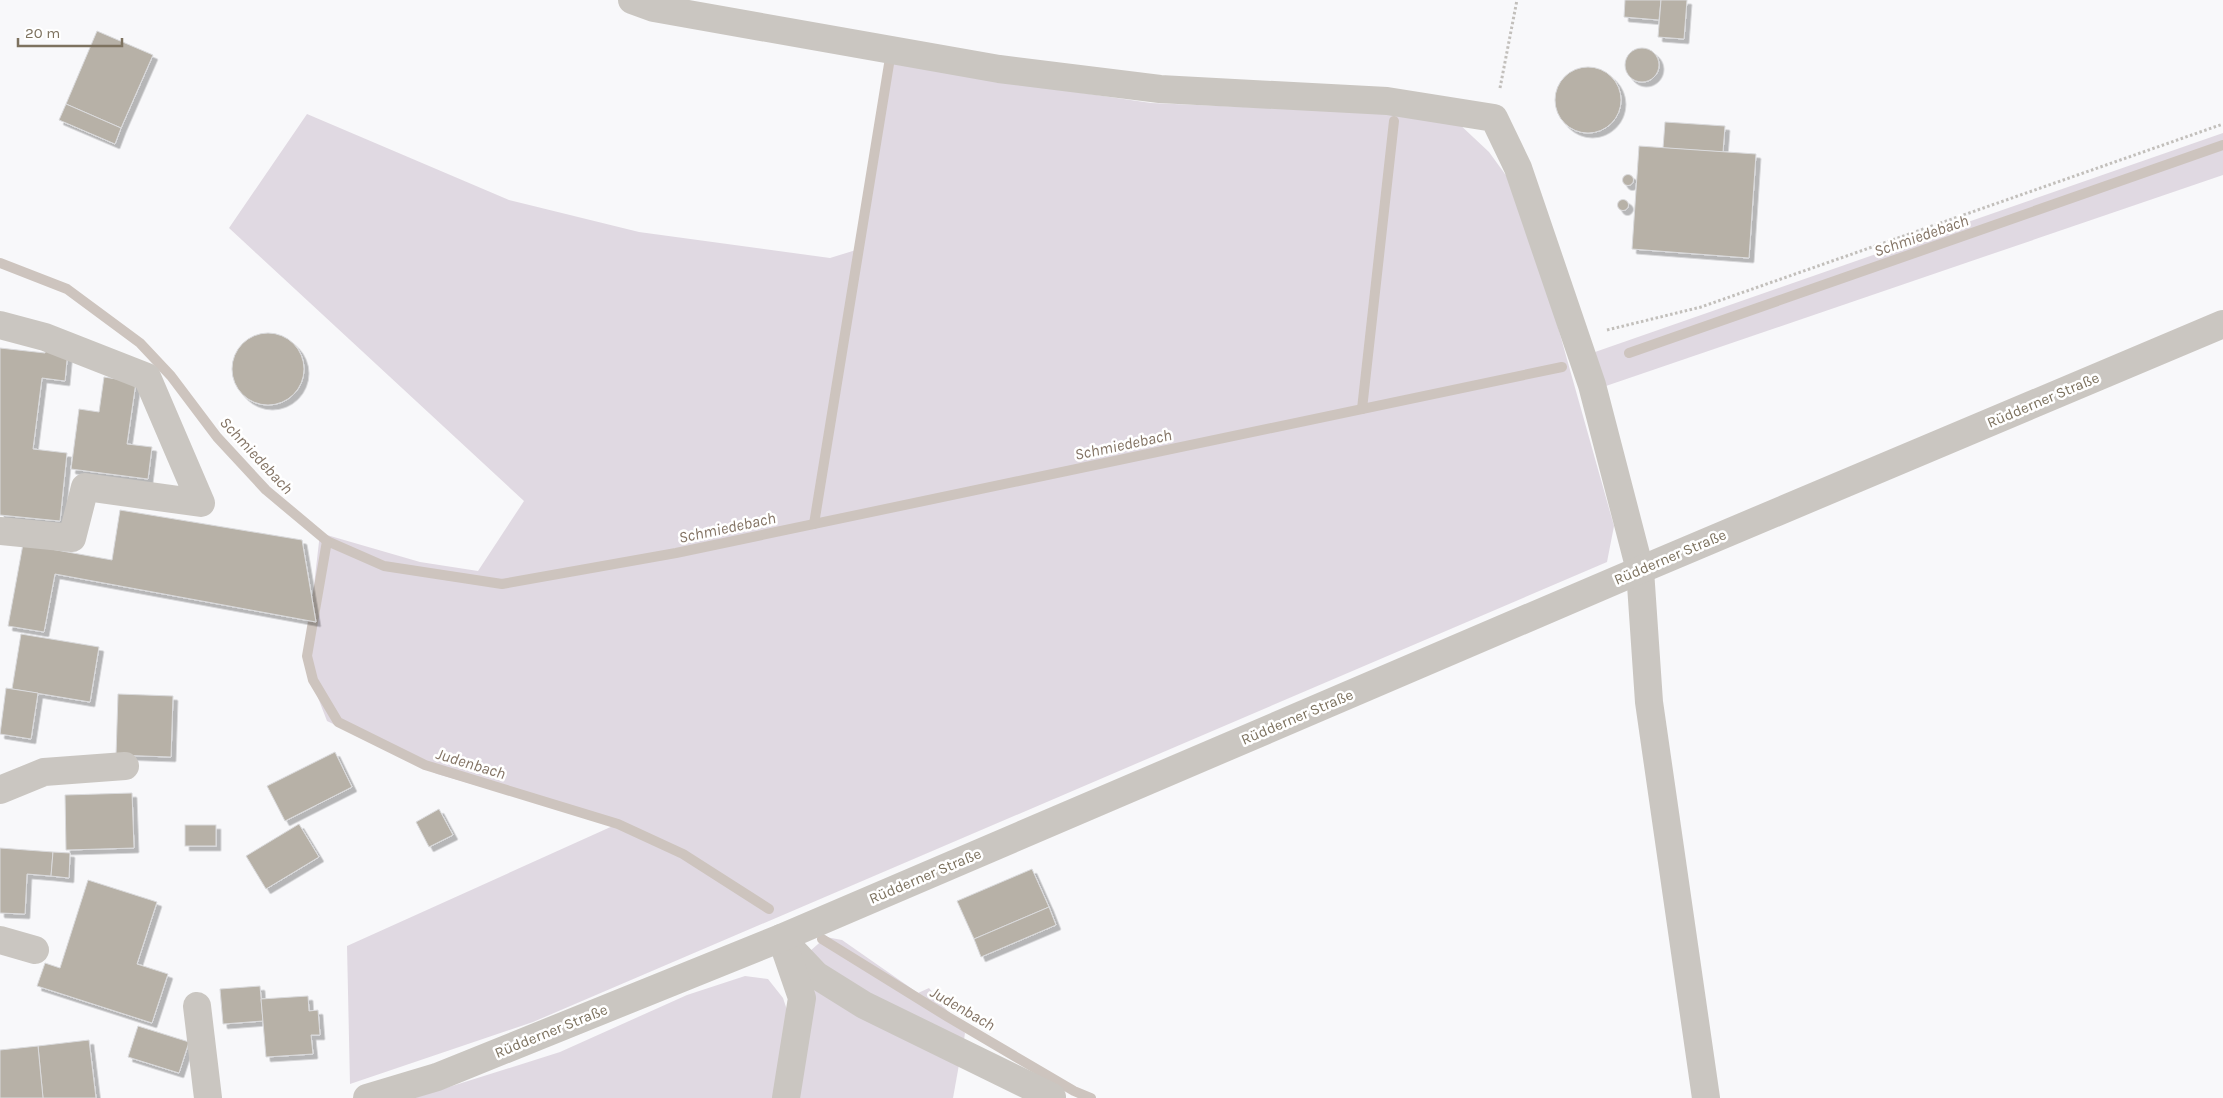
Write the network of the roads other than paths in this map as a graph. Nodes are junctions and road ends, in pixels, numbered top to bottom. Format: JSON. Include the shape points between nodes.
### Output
{"nodes":[{"id":1,"x":632,"y":0,"type":"edge"},
{"id":2,"x":2223,"y":324,"type":"edge"},
{"id":3,"x":0,"y":325,"type":"edge"},
{"id":4,"x":0,"y":531,"type":"edge"},
{"id":5,"x":1640,"y":570,"type":"junction"},
{"id":6,"x":125,"y":766,"type":"dead end"},
{"id":7,"x":0,"y":790,"type":"edge"},
{"id":8,"x":781,"y":938,"type":"junction"},
{"id":9,"x":0,"y":940,"type":"edge"},
{"id":10,"x":35,"y":950,"type":"dead end"},
{"id":11,"x":197,"y":1006,"type":"dead end"},
{"id":12,"x":1052,"y":1097,"type":"edge"},
{"id":13,"x":208,"y":1098,"type":"edge"},
{"id":14,"x":367,"y":1098,"type":"edge"},
{"id":15,"x":786,"y":1098,"type":"edge"},
{"id":16,"x":1706,"y":1098,"type":"edge"}],
"edges":[{"from":1,"to":5,"type":"street","via":[[654,8],[999,69],[1160,90],[1387,101],[1494,118],[1518,168],[1592,385]]},
{"from":2,"to":5,"type":"street","name":"Rüdderner Straße"},
{"from":3,"to":4,"type":"street","via":[[46,337],[147,377],[201,503],[85,488],[72,538]]},
{"from":5,"to":8,"type":"street","name":"Rüdderner Straße"},
{"from":5,"to":16,"type":"street","via":[[1649,702]]},
{"from":6,"to":7,"type":"street","via":[[44,772]]},
{"from":8,"to":12,"type":"street","via":[[816,975],[864,1005]]},
{"from":8,"to":14,"type":"street","name":"Rüdderner Straße","via":[[437,1076]]},
{"from":8,"to":15,"type":"street","via":[[802,998]]},
{"from":9,"to":10,"type":"street"},
{"from":11,"to":13,"type":"street"}]}
